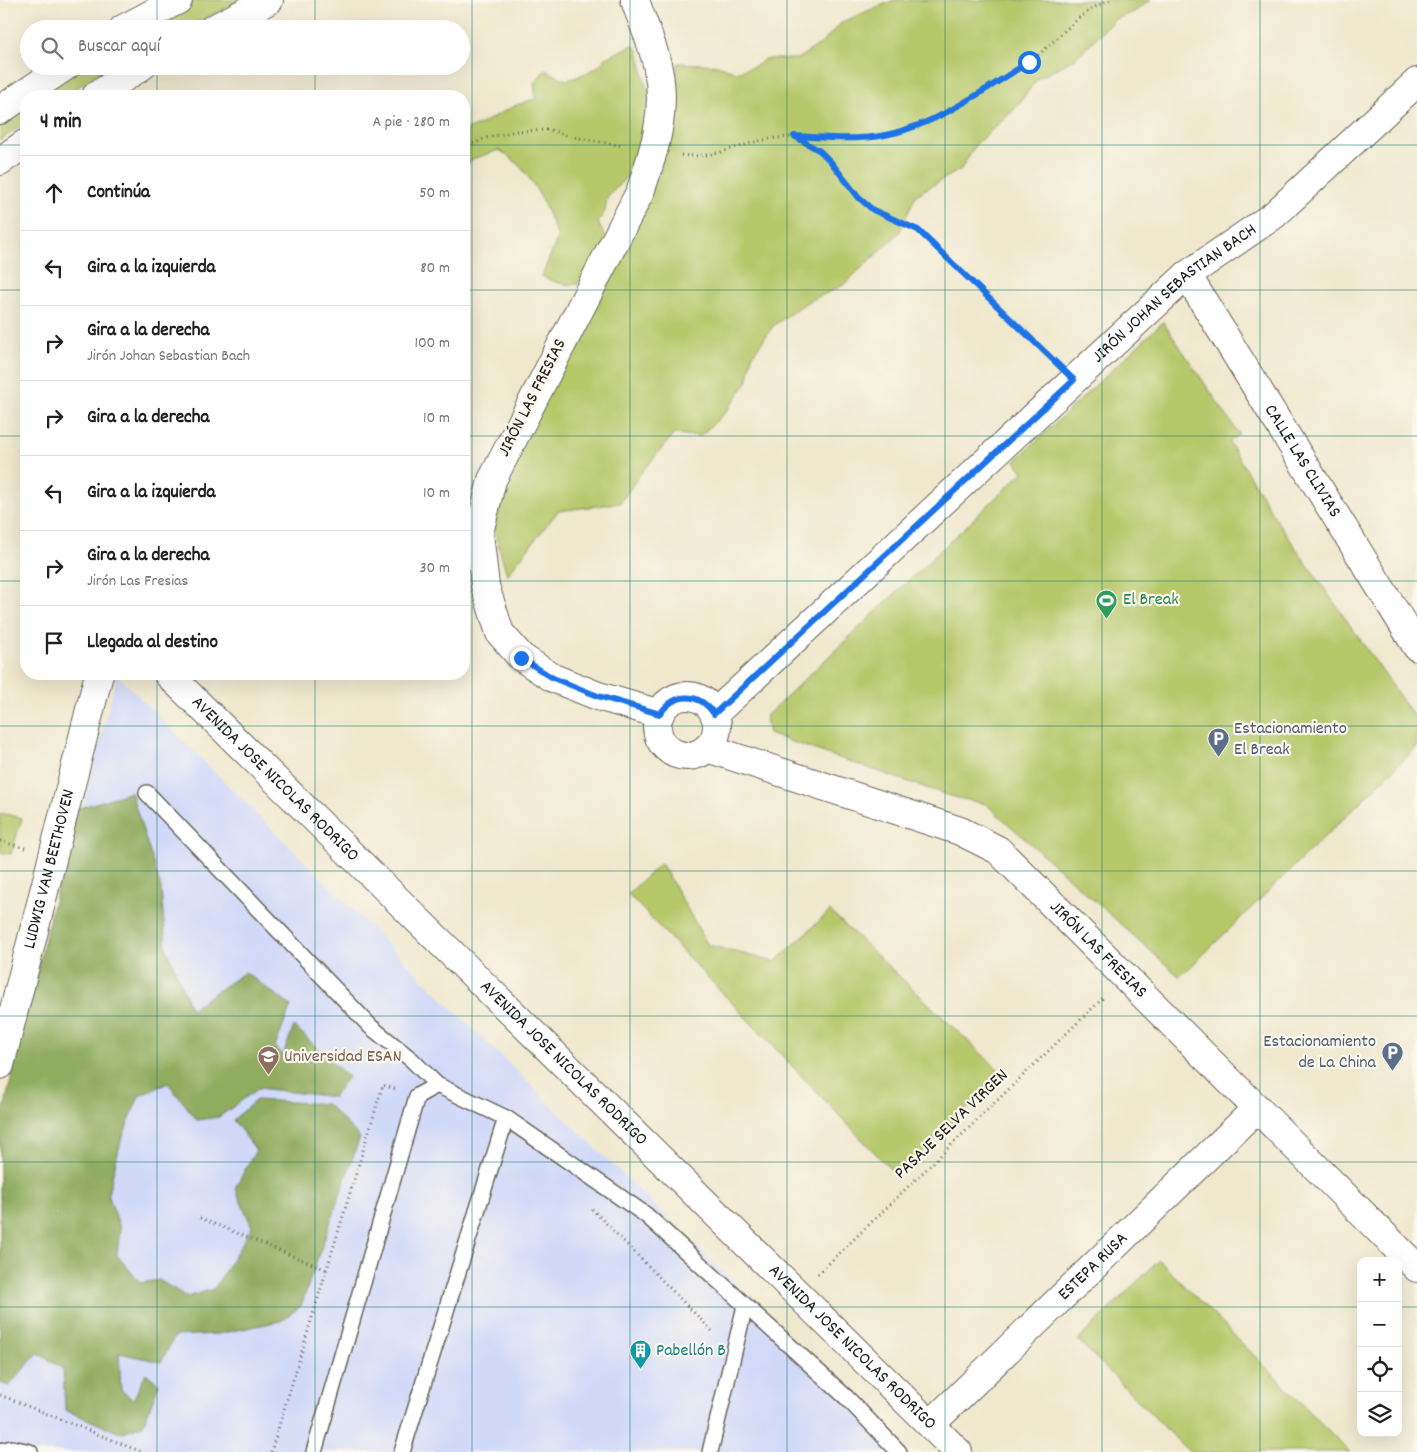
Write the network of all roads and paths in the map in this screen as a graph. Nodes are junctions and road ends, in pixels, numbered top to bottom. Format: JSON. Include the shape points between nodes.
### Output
{"nodes":[{"id":1,"x":178,"y":0,"type":"edge"},
{"id":2,"x":269,"y":0,"type":"edge"},
{"id":3,"x":634,"y":0,"type":"edge"},
{"id":4,"x":1110,"y":0,"type":"edge"},
{"id":5,"x":140,"y":20,"type":"edge"},
{"id":6,"x":230,"y":20,"type":"edge"},
{"id":7,"x":52,"y":75,"type":"edge"},
{"id":8,"x":128,"y":75,"type":"edge"},
{"id":9,"x":1417,"y":82,"type":"edge"},
{"id":10,"x":30,"y":90,"type":"edge"},
{"id":11,"x":105,"y":90,"type":"edge"},
{"id":12,"x":20,"y":97,"type":"edge"},
{"id":13,"x":0,"y":110,"type":"edge"},
{"id":14,"x":794,"y":136,"type":"junction"},
{"id":15,"x":470,"y":145,"type":"edge"},
{"id":16,"x":20,"y":147,"type":"edge"},
{"id":17,"x":654,"y":152,"type":"junction"},
{"id":18,"x":0,"y":161,"type":"edge"},
{"id":19,"x":1187,"y":275,"type":"junction"},
{"id":20,"x":1074,"y":380,"type":"junction"},
{"id":21,"x":1417,"y":648,"type":"edge"},
{"id":22,"x":97,"y":680,"type":"edge"},
{"id":23,"x":174,"y":680,"type":"edge"},
{"id":24,"x":660,"y":714,"type":"junction"},
{"id":25,"x":714,"y":714,"type":"junction"},
{"id":26,"x":708,"y":748,"type":"junction"},
{"id":27,"x":147,"y":793,"type":"dead end"},
{"id":28,"x":1125,"y":977,"type":"junction"},
{"id":29,"x":0,"y":1065,"type":"edge"},
{"id":30,"x":437,"y":1085,"type":"junction"},
{"id":31,"x":417,"y":1096,"type":"junction"},
{"id":32,"x":1257,"y":1108,"type":"junction"},
{"id":33,"x":506,"y":1118,"type":"junction"},
{"id":34,"x":590,"y":1206,"type":"dead end"},
{"id":35,"x":200,"y":1218,"type":"dead end"},
{"id":36,"x":1417,"y":1268,"type":"edge"},
{"id":37,"x":327,"y":1270,"type":"junction"},
{"id":38,"x":798,"y":1293,"type":"junction"},
{"id":39,"x":745,"y":1306,"type":"junction"},
{"id":40,"x":733,"y":1353,"type":"junction"},
{"id":41,"x":0,"y":1395,"type":"edge"},
{"id":42,"x":931,"y":1424,"type":"junction"},
{"id":43,"x":0,"y":1451,"type":"edge"},
{"id":44,"x":30,"y":1452,"type":"edge"},
{"id":45,"x":142,"y":1452,"type":"edge"},
{"id":46,"x":271,"y":1452,"type":"edge"},
{"id":47,"x":314,"y":1452,"type":"edge"},
{"id":48,"x":402,"y":1452,"type":"edge"},
{"id":49,"x":710,"y":1452,"type":"edge"},
{"id":50,"x":899,"y":1452,"type":"edge"},
{"id":51,"x":958,"y":1452,"type":"edge"}],
"edges":[{"from":1,"to":5,"type":"street"},
{"from":2,"to":6,"type":"street"},
{"from":3,"to":17,"type":"street","name":"JIRÓN LAS FRESIAS","via":[[658,68],[662,103]]},
{"from":4,"to":14,"type":"path","via":[[1066,27],[1029,62],[959,107],[906,129],[861,138]]},
{"from":7,"to":10,"type":"street"},
{"from":8,"to":11,"type":"street"},
{"from":9,"to":19,"type":"street","name":"JIRÓN JOHAN SEBASTIAN BACH","via":[[1274,215]]},
{"from":12,"to":13,"type":"street"},
{"from":14,"to":17,"type":"path","via":[[756,141],[706,156]]},
{"from":14,"to":20,"type":"path","via":[[820,151],[873,210],[918,230]]},
{"from":15,"to":17,"type":"path","via":[[516,131],[550,130]]},
{"from":16,"to":18,"type":"street"},
{"from":17,"to":24,"type":"street","name":"JIRÓN LAS FRESIAS","via":[[640,192],[492,480],[479,533],[485,586],[500,632],[521,658],[553,678],[598,696]]},
{"from":19,"to":20,"type":"street","name":"JIRÓN JOHAN SEBASTIAN BACH"},
{"from":19,"to":21,"type":"street","name":"CALLE LAS CLIVIAS"},
{"from":20,"to":25,"type":"street","name":"JIRÓN JOHAN SEBASTIAN BACH"},
{"from":22,"to":29,"type":"street","name":"LUDWIG VAN BEETHOVEN"},
{"from":23,"to":38,"type":"street","name":"AVENIDA JOSE NICOLAS RODRIGO"},
{"from":24,"to":25,"type":"street","via":[[673,700],[692,697],[709,706]]},
{"from":24,"to":26,"type":"street","via":[[658,734],[669,750],[689,756]]},
{"from":25,"to":26,"type":"street","via":[[716,732]]},
{"from":26,"to":28,"type":"street","name":"JIRÓN LAS FRESIAS","via":[[960,831],[998,850]]},
{"from":27,"to":30,"type":"lane","via":[[371,1027]]},
{"from":28,"to":32,"type":"street","name":"JIRÓN LAS FRESIAS"},
{"from":28,"to":38,"type":"path","name":"PASAJE SELVA VIRGEN"},
{"from":30,"to":31,"type":"lane"},
{"from":30,"to":33,"type":"lane"},
{"from":31,"to":37,"type":"path","via":[[383,1085]]},
{"from":31,"to":47,"type":"lane"},
{"from":32,"to":36,"type":"street","name":"JIRÓN LAS FRESIAS"},
{"from":32,"to":42,"type":"street","name":"ESTEPA RUSA"},
{"from":33,"to":39,"type":"lane","via":[[646,1215]]},
{"from":33,"to":48,"type":"lane"},
{"from":34,"to":40,"type":"path"},
{"from":35,"to":37,"type":"path"},
{"from":37,"to":46,"type":"path"},
{"from":38,"to":42,"type":"street","name":"AVENIDA JOSE NICOLAS RODRIGO"},
{"from":39,"to":40,"type":"lane"},
{"from":39,"to":50,"type":"lane","via":[[847,1398]]},
{"from":40,"to":49,"type":"lane"},
{"from":41,"to":45,"type":"path"},
{"from":42,"to":51,"type":"street","name":"AVENIDA JOSE NICOLAS RODRIGO"},
{"from":43,"to":44,"type":"lane","via":[[12,1448]]}]}
